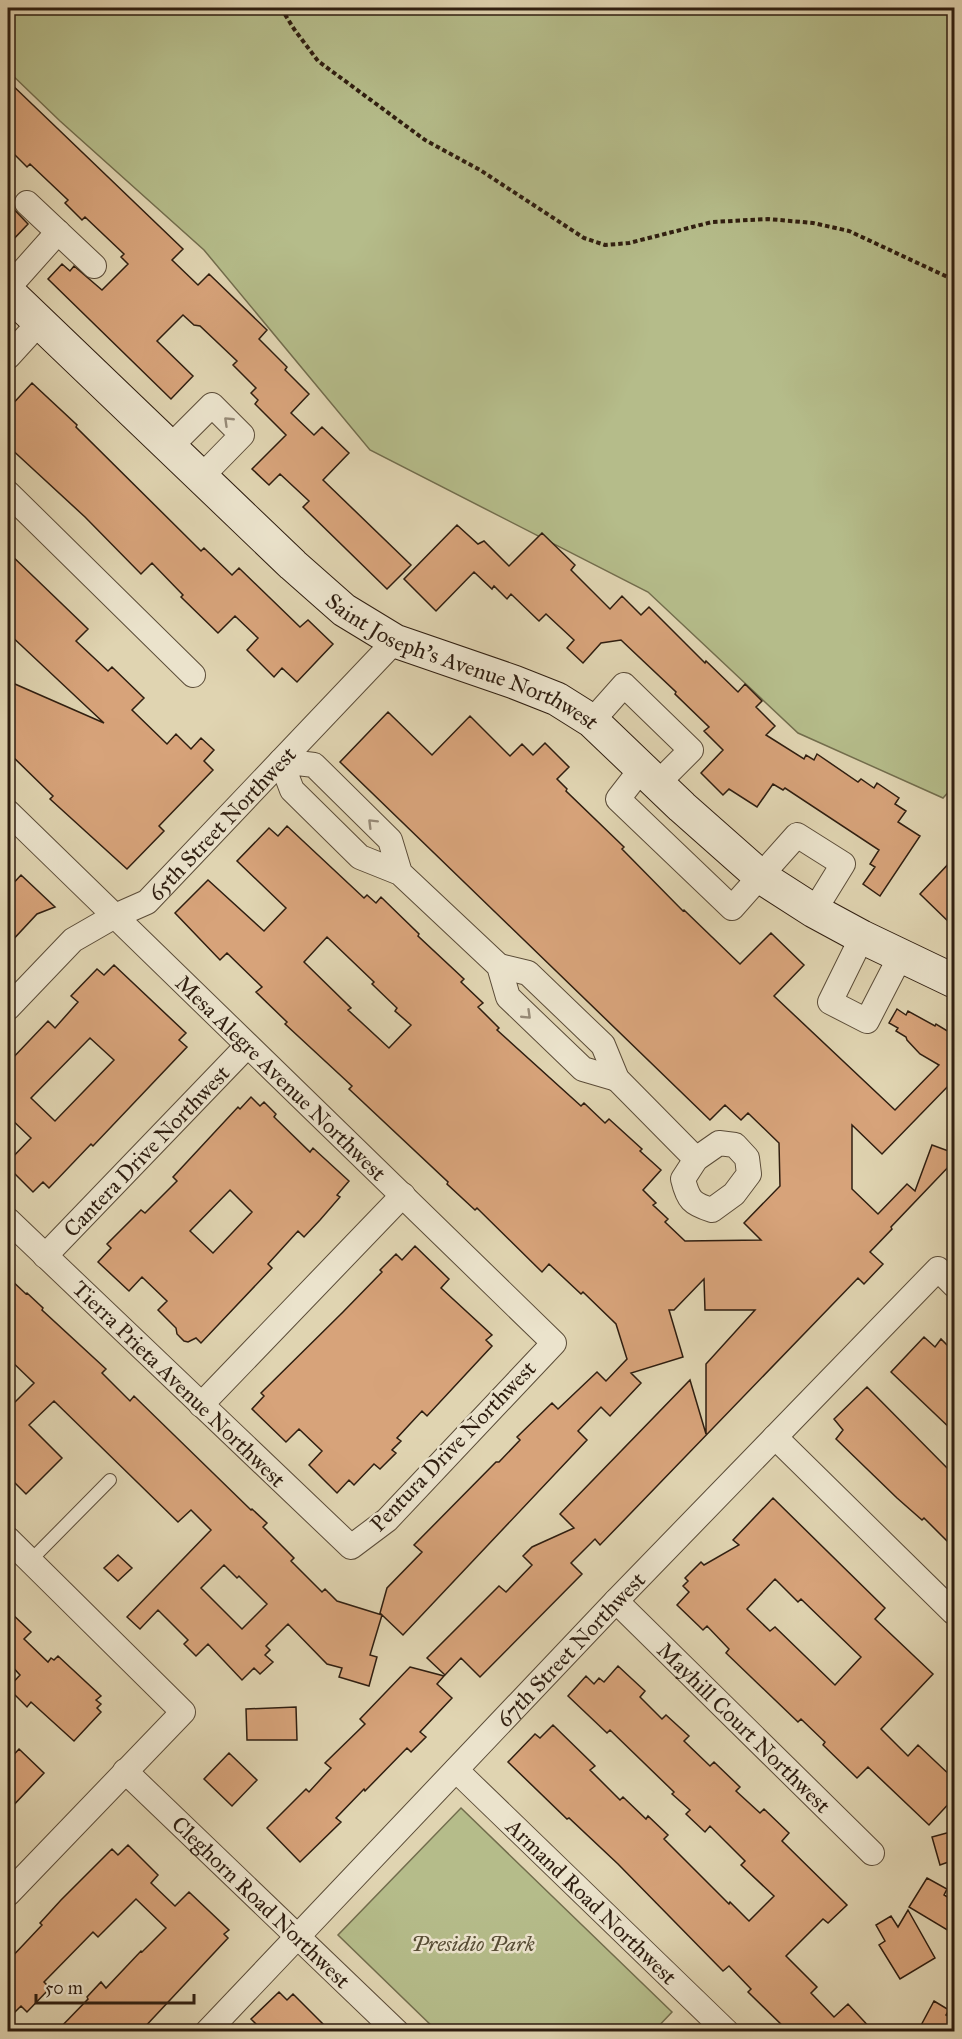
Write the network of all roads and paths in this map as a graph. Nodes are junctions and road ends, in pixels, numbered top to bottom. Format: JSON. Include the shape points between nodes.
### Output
{"nodes":[{"id":1,"x":281,"y":8,"type":"edge"},
{"id":2,"x":27,"y":203,"type":"dead end"},
{"id":3,"x":58,"y":232,"type":"junction"},
{"id":4,"x":94,"y":266,"type":"dead end"},
{"id":5,"x":954,"y":280,"type":"edge"},
{"id":6,"x":8,"y":290,"type":"edge"},
{"id":7,"x":39,"y":322,"type":"junction"},
{"id":8,"x":8,"y":357,"type":"edge"},
{"id":9,"x":170,"y":447,"type":"junction"},
{"id":10,"x":201,"y":477,"type":"junction"},
{"id":11,"x":8,"y":493,"type":"edge"},
{"id":12,"x":394,"y":641,"type":"junction"},
{"id":13,"x":193,"y":675,"type":"dead end"},
{"id":14,"x":592,"y":721,"type":"junction"},
{"id":15,"x":281,"y":761,"type":"junction"},
{"id":16,"x":650,"y":775,"type":"junction"},
{"id":17,"x":8,"y":812,"type":"edge"},
{"id":18,"x":400,"y":873,"type":"junction"},
{"id":19,"x":761,"y":877,"type":"junction"},
{"id":20,"x":814,"y":911,"type":"junction"},
{"id":21,"x":113,"y":917,"type":"junction"},
{"id":22,"x":862,"y":937,"type":"junction"},
{"id":23,"x":901,"y":955,"type":"junction"},
{"id":24,"x":954,"y":981,"type":"edge"},
{"id":25,"x":8,"y":1008,"type":"edge"},
{"id":26,"x":247,"y":1046,"type":"junction"},
{"id":27,"x":696,"y":1160,"type":"dead end"},
{"id":28,"x":403,"y":1196,"type":"junction"},
{"id":29,"x":8,"y":1220,"type":"edge"},
{"id":30,"x":45,"y":1256,"type":"junction"},
{"id":31,"x":946,"y":1277,"type":"edge"},
{"id":32,"x":554,"y":1343,"type":"joint"},
{"id":33,"x":201,"y":1405,"type":"junction"},
{"id":34,"x":775,"y":1437,"type":"junction"},
{"id":35,"x":110,"y":1480,"type":"dead end"},
{"id":36,"x":8,"y":1539,"type":"edge"},
{"id":37,"x":351,"y":1547,"type":"joint"},
{"id":38,"x":30,"y":1561,"type":"junction"},
{"id":39,"x":616,"y":1601,"type":"junction"},
{"id":40,"x":953,"y":1612,"type":"edge"},
{"id":41,"x":456,"y":1770,"type":"junction"},
{"id":42,"x":125,"y":1771,"type":"junction"},
{"id":43,"x":872,"y":1853,"type":"dead end"},
{"id":44,"x":10,"y":1885,"type":"edge"},
{"id":45,"x":298,"y":1935,"type":"junction"},
{"id":46,"x":207,"y":2031,"type":"edge"},
{"id":47,"x":397,"y":2031,"type":"edge"},
{"id":48,"x":727,"y":2031,"type":"edge"}],
"edges":[{"from":1,"to":5,"type":"path","via":[[318,61],[425,140],[480,170],[584,237],[605,245],[629,243],[712,222],[768,219],[813,223],[849,231]]},
{"from":2,"to":3,"type":"street"},
{"from":3,"to":4,"type":"street"},
{"from":3,"to":6,"type":"street"},
{"from":6,"to":7,"type":"street","name":"Saint Joseph's Avenue Northwest"},
{"from":7,"to":8,"type":"street"},
{"from":7,"to":9,"type":"street","name":"Saint Joseph's Avenue Northwest"},
{"from":9,"to":10,"type":"street","name":"Saint Joseph's Avenue Northwest"},
{"from":10,"to":9,"type":"street","one_way":true,"via":[[243,435],[212,405]]},
{"from":10,"to":12,"type":"street","name":"Saint Joseph's Avenue Northwest","via":[[344,610]]},
{"from":11,"to":13,"type":"street"},
{"from":12,"to":14,"type":"street","name":"Saint Joseph's Avenue Northwest","via":[[557,699]]},
{"from":12,"to":15,"type":"street","name":"65th Street Northwest"},
{"from":14,"to":16,"type":"street","name":"Saint Joseph's Avenue Northwest"},
{"from":14,"to":16,"type":"street","via":[[624,685],[691,750]]},
{"from":15,"to":18,"type":"street","via":[[292,790],[360,857]]},
{"from":18,"to":15,"type":"street","one_way":true,"via":[[390,840],[314,765]]},
{"from":15,"to":21,"type":"street","name":"65th Street Northwest","via":[[147,902]]},
{"from":16,"to":19,"type":"street","name":"Saint Joseph's Avenue Northwest"},
{"from":16,"to":19,"type":"street","via":[[618,799],[732,908]]},
{"from":17,"to":21,"type":"street","name":"Mesa Alegre Avenue Northwest"},
{"from":18,"to":27,"type":"street","via":[[499,966],[508,997],[583,1069],[617,1079]]},
{"from":19,"to":20,"type":"street","name":"Saint Joseph's Avenue Northwest"},
{"from":19,"to":20,"type":"street","via":[[797,835],[843,864]]},
{"from":20,"to":22,"type":"street","name":"Saint Joseph's Avenue Northwest"},
{"from":21,"to":25,"type":"street","name":"65th Street Northwest","via":[[73,940]]},
{"from":21,"to":26,"type":"street","name":"Mesa Alegre Avenue Northwest"},
{"from":22,"to":23,"type":"street","name":"Saint Joseph's Avenue Northwest"},
{"from":22,"to":23,"type":"street","via":[[830,1002],[867,1021]]},
{"from":23,"to":24,"type":"street","name":"Saint Joseph's Avenue Northwest"},
{"from":26,"to":28,"type":"street","name":"Mesa Alegre Avenue Northwest"},
{"from":26,"to":30,"type":"street","name":"Cantera Drive Northwest"},
{"from":28,"to":32,"type":"street","name":"Mesa Alegre Avenue Northwest"},
{"from":28,"to":33,"type":"street"},
{"from":29,"to":30,"type":"street","name":"Tierra Prieta Avenue Northwest"},
{"from":30,"to":33,"type":"street","name":"Tierra Prieta Avenue Northwest"},
{"from":31,"to":34,"type":"street","name":"67th Street Northwest"},
{"from":32,"to":37,"type":"street","name":"Pentura Drive Northwest","via":[[387,1520]]},
{"from":33,"to":37,"type":"street","name":"Tierra Prieta Avenue Northwest"},
{"from":34,"to":39,"type":"street","name":"67th Street Northwest"},
{"from":34,"to":40,"type":"street"},
{"from":35,"to":38,"type":"lane"},
{"from":36,"to":38,"type":"street"},
{"from":38,"to":42,"type":"street","via":[[183,1712]]},
{"from":39,"to":41,"type":"street","name":"67th Street Northwest"},
{"from":39,"to":43,"type":"street","name":"Mayhill Court Northwest"},
{"from":41,"to":45,"type":"street","name":"67th Street Northwest"},
{"from":41,"to":48,"type":"street","name":"Armand Road Northwest"},
{"from":42,"to":44,"type":"street"},
{"from":42,"to":45,"type":"street","name":"Cleghorn Road Northwest"},
{"from":45,"to":46,"type":"street","name":"67th Street Northwest"},
{"from":45,"to":47,"type":"street","name":"Cleghorn Road Northwest"}]}
